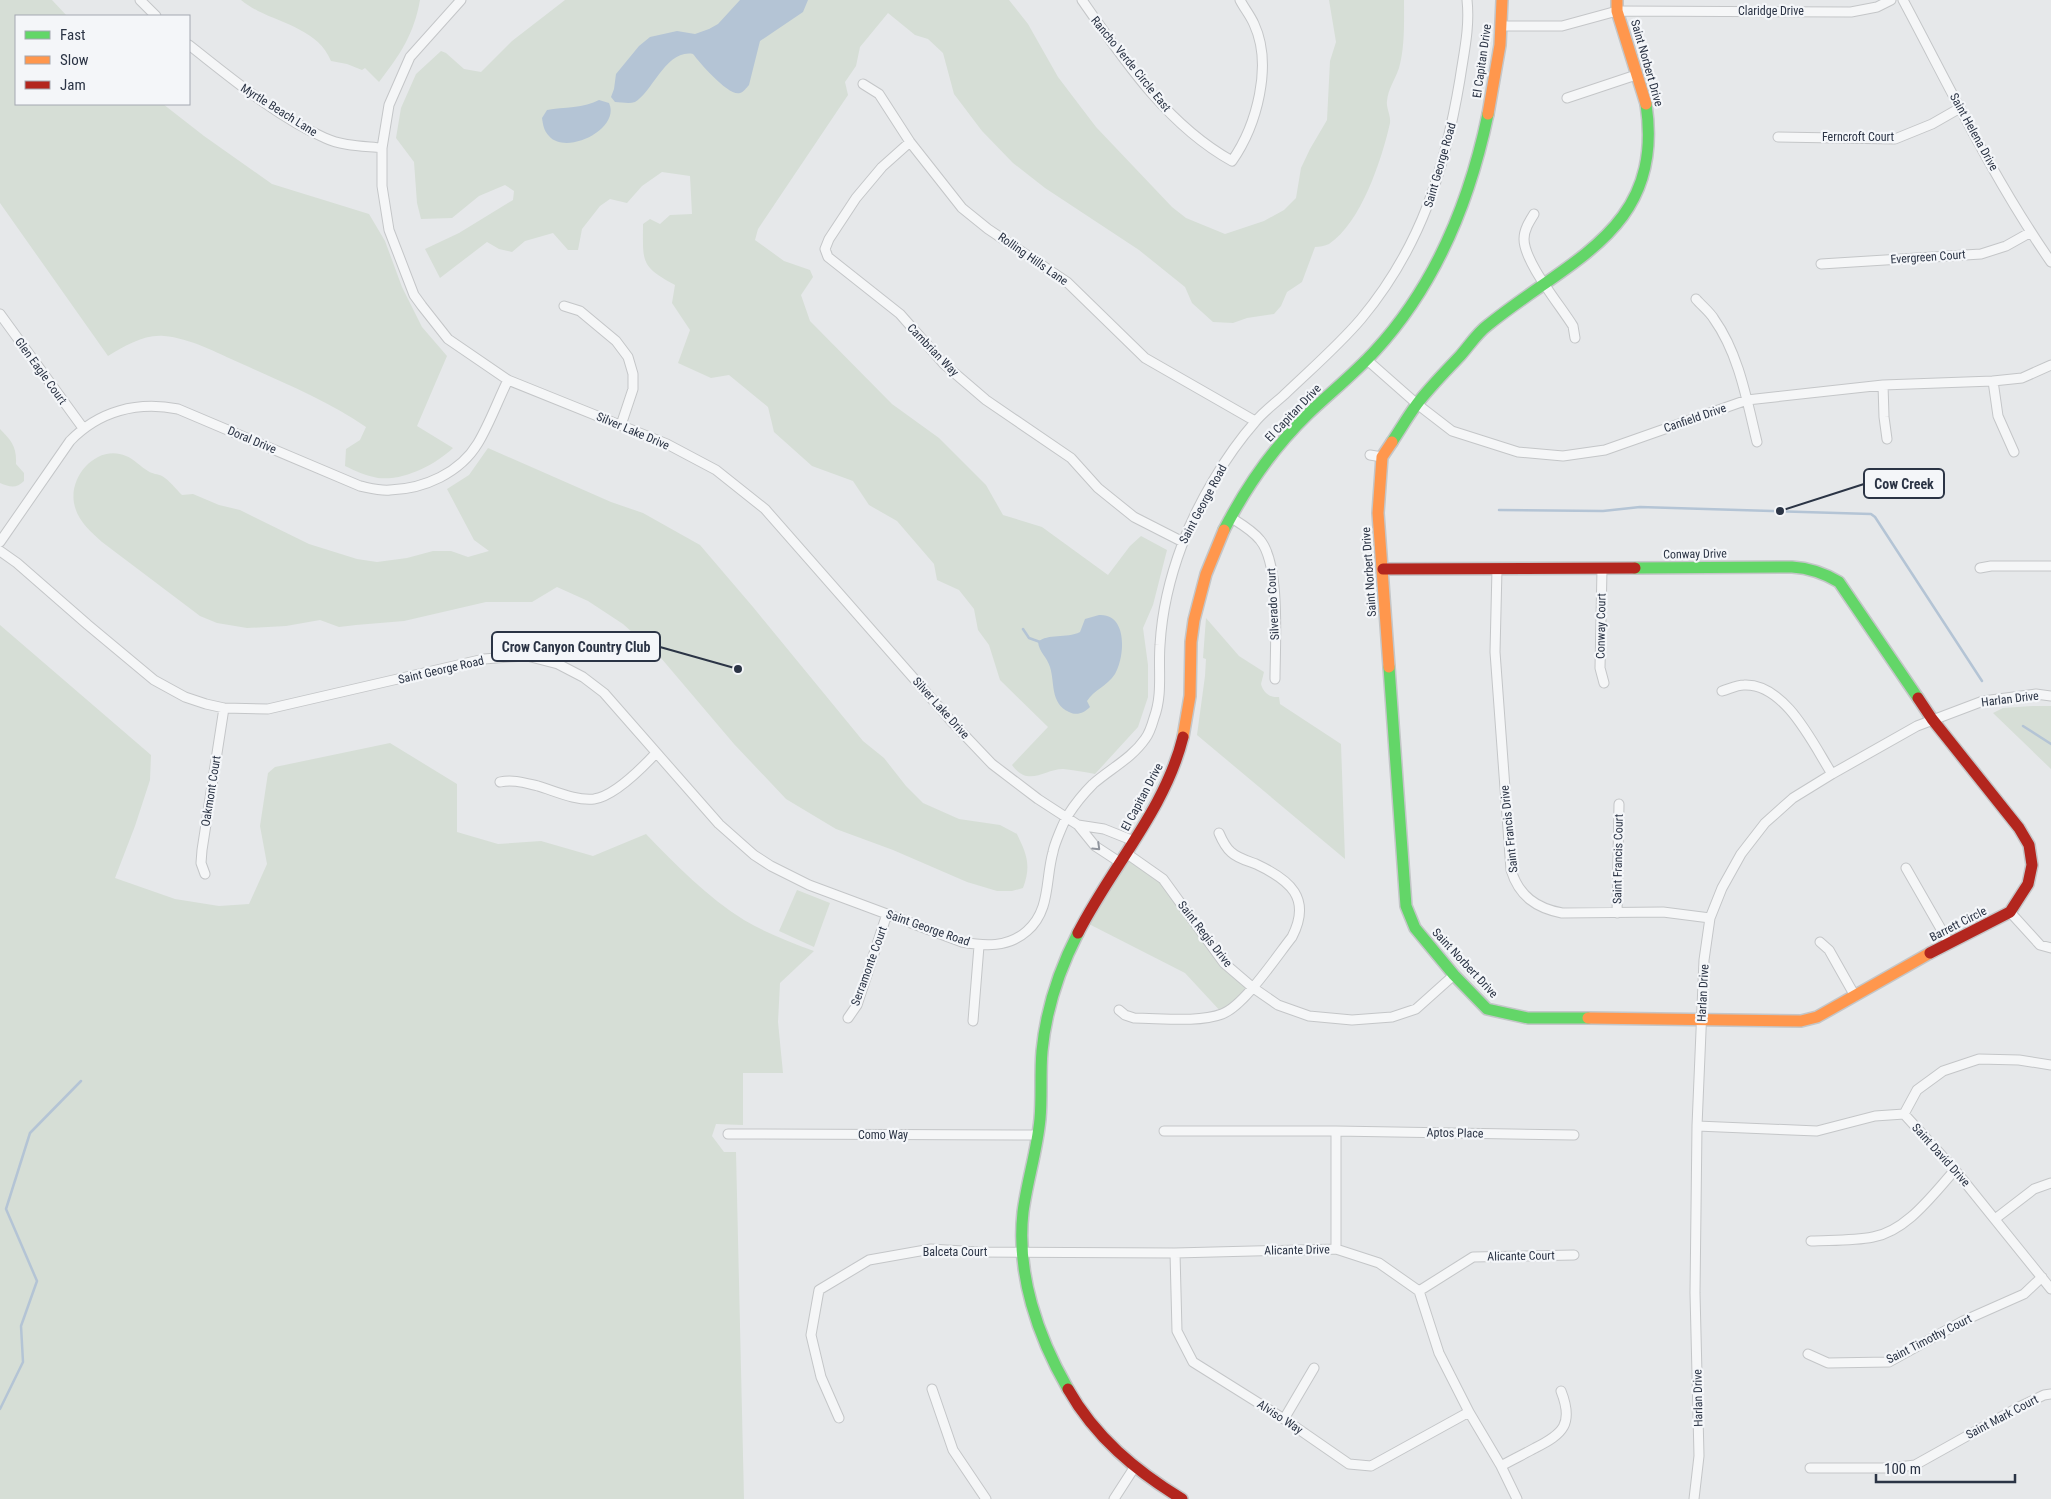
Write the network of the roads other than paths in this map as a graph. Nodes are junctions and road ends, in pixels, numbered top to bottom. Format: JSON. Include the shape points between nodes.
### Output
{"nodes":[{"id":1,"x":140,"y":0,"type":"edge"},
{"id":2,"x":461,"y":0,"type":"edge"},
{"id":3,"x":1082,"y":0,"type":"edge"},
{"id":4,"x":1240,"y":0,"type":"edge"},
{"id":5,"x":1467,"y":0,"type":"edge"},
{"id":6,"x":1502,"y":0,"type":"edge"},
{"id":7,"x":1891,"y":0,"type":"edge"},
{"id":8,"x":1903,"y":0,"type":"edge"},
{"id":9,"x":1617,"y":5,"type":"edge"},
{"id":10,"x":155,"y":15,"type":"edge"},
{"id":11,"x":1502,"y":26,"type":"junction"},
{"id":12,"x":190,"y":45,"type":"edge"},
{"id":13,"x":1636,"y":75,"type":"junction"},
{"id":14,"x":863,"y":84,"type":"dead end"},
{"id":15,"x":1567,"y":98,"type":"dead end"},
{"id":16,"x":1960,"y":108,"type":"junction"},
{"id":17,"x":1778,"y":137,"type":"dead end"},
{"id":18,"x":910,"y":142,"type":"junction"},
{"id":19,"x":382,"y":148,"type":"junction"},
{"id":20,"x":1534,"y":214,"type":"dead end"},
{"id":21,"x":2030,"y":232,"type":"junction"},
{"id":22,"x":2051,"y":262,"type":"edge"},
{"id":23,"x":1821,"y":264,"type":"dead end"},
{"id":24,"x":1545,"y":284,"type":"junction"},
{"id":25,"x":1696,"y":299,"type":"dead end"},
{"id":26,"x":564,"y":306,"type":"dead end"},
{"id":27,"x":0,"y":314,"type":"edge"},
{"id":28,"x":1575,"y":338,"type":"dead end"},
{"id":29,"x":1366,"y":360,"type":"junction"},
{"id":30,"x":2051,"y":365,"type":"edge"},
{"id":31,"x":508,"y":380,"type":"junction"},
{"id":32,"x":1993,"y":381,"type":"junction"},
{"id":33,"x":1883,"y":385,"type":"junction"},
{"id":34,"x":1747,"y":400,"type":"junction"},
{"id":35,"x":1417,"y":404,"type":"junction"},
{"id":36,"x":1255,"y":421,"type":"junction"},
{"id":37,"x":621,"y":425,"type":"junction"},
{"id":38,"x":83,"y":428,"type":"junction"},
{"id":39,"x":1887,"y":439,"type":"dead end"},
{"id":40,"x":1757,"y":442,"type":"dead end"},
{"id":41,"x":2014,"y":452,"type":"dead end"},
{"id":42,"x":1370,"y":454,"type":"dead end"},
{"id":43,"x":1382,"y":457,"type":"junction"},
{"id":44,"x":1230,"y":516,"type":"junction"},
{"id":45,"x":0,"y":542,"type":"edge"},
{"id":46,"x":1183,"y":542,"type":"junction"},
{"id":47,"x":0,"y":551,"type":"edge"},
{"id":48,"x":2051,"y":566,"type":"edge"},
{"id":49,"x":1980,"y":568,"type":"dead end"},
{"id":50,"x":1382,"y":569,"type":"junction"},
{"id":51,"x":1497,"y":569,"type":"junction"},
{"id":52,"x":1602,"y":569,"type":"junction"},
{"id":53,"x":1275,"y":679,"type":"dead end"},
{"id":54,"x":1604,"y":683,"type":"dead end"},
{"id":55,"x":1722,"y":691,"type":"dead end"},
{"id":56,"x":2051,"y":696,"type":"edge"},
{"id":57,"x":224,"y":708,"type":"junction"},
{"id":58,"x":1932,"y":719,"type":"junction"},
{"id":59,"x":656,"y":753,"type":"junction"},
{"id":60,"x":1832,"y":774,"type":"junction"},
{"id":61,"x":500,"y":782,"type":"dead end"},
{"id":62,"x":1619,"y":804,"type":"dead end"},
{"id":63,"x":1066,"y":818,"type":"junction"},
{"id":64,"x":1078,"y":825,"type":"junction"},
{"id":65,"x":1219,"y":833,"type":"dead end"},
{"id":66,"x":1134,"y":841,"type":"junction"},
{"id":67,"x":1123,"y":858,"type":"junction"},
{"id":68,"x":1906,"y":868,"type":"dead end"},
{"id":69,"x":205,"y":874,"type":"dead end"},
{"id":70,"x":2010,"y":912,"type":"junction"},
{"id":71,"x":1617,"y":913,"type":"junction"},
{"id":72,"x":887,"y":914,"type":"junction"},
{"id":73,"x":1710,"y":918,"type":"junction"},
{"id":74,"x":1820,"y":942,"type":"dead end"},
{"id":75,"x":1949,"y":943,"type":"junction"},
{"id":76,"x":980,"y":946,"type":"junction"},
{"id":77,"x":2051,"y":948,"type":"edge"},
{"id":78,"x":1454,"y":975,"type":"junction"},
{"id":79,"x":1252,"y":986,"type":"junction"},
{"id":80,"x":1855,"y":996,"type":"junction"},
{"id":81,"x":1119,"y":1010,"type":"dead end"},
{"id":82,"x":848,"y":1018,"type":"dead end"},
{"id":83,"x":1702,"y":1019,"type":"junction"},
{"id":84,"x":973,"y":1021,"type":"dead end"},
{"id":85,"x":2051,"y":1065,"type":"edge"},
{"id":86,"x":1904,"y":1114,"type":"junction"},
{"id":87,"x":1697,"y":1126,"type":"junction"},
{"id":88,"x":1336,"y":1131,"type":"junction"},
{"id":89,"x":1164,"y":1132,"type":"dead end"},
{"id":90,"x":728,"y":1134,"type":"dead end"},
{"id":91,"x":1038,"y":1135,"type":"junction"},
{"id":92,"x":1574,"y":1135,"type":"dead end"},
{"id":93,"x":1955,"y":1170,"type":"junction"},
{"id":94,"x":2051,"y":1183,"type":"edge"},
{"id":95,"x":1995,"y":1218,"type":"junction"},
{"id":96,"x":1811,"y":1241,"type":"dead end"},
{"id":97,"x":1336,"y":1249,"type":"junction"},
{"id":98,"x":1023,"y":1252,"type":"junction"},
{"id":99,"x":1175,"y":1253,"type":"junction"},
{"id":100,"x":1574,"y":1255,"type":"dead end"},
{"id":101,"x":2042,"y":1277,"type":"junction"},
{"id":102,"x":2051,"y":1289,"type":"edge"},
{"id":103,"x":1419,"y":1291,"type":"junction"},
{"id":104,"x":1808,"y":1354,"type":"dead end"},
{"id":105,"x":1314,"y":1368,"type":"dead end"},
{"id":106,"x":932,"y":1389,"type":"dead end"},
{"id":107,"x":1561,"y":1391,"type":"dead end"},
{"id":108,"x":2051,"y":1394,"type":"edge"},
{"id":109,"x":1468,"y":1412,"type":"junction"},
{"id":110,"x":839,"y":1418,"type":"dead end"},
{"id":111,"x":1284,"y":1419,"type":"junction"},
{"id":112,"x":1501,"y":1466,"type":"junction"},
{"id":113,"x":1134,"y":1468,"type":"junction"},
{"id":114,"x":1810,"y":1468,"type":"dead end"},
{"id":115,"x":986,"y":1499,"type":"edge"},
{"id":116,"x":1114,"y":1499,"type":"edge"},
{"id":117,"x":1182,"y":1499,"type":"edge"},
{"id":118,"x":1517,"y":1499,"type":"edge"},
{"id":119,"x":1694,"y":1499,"type":"edge"}],
"edges":[{"from":1,"to":10,"type":"street"},
{"from":2,"to":19,"type":"street","name":"Silver Lake Drive","via":[[410,57],[389,105]]},
{"from":3,"to":4,"type":"street","name":"Rancho Verde Circle East","via":[[1110,41],[1160,102],[1188,130],[1232,161],[1243,144],[1261,90],[1262,59],[1254,24]]},
{"from":5,"to":36,"type":"street","name":"Saint George Road","via":[[1469,21],[1449,142],[1420,228],[1398,268],[1361,319]]},
{"from":6,"to":11,"type":"street","name":"El Capitan Drive"},
{"from":7,"to":9,"type":"street","name":"Claridge Drive","via":[[1877,7],[1851,12]]},
{"from":8,"to":16,"type":"street","name":"Saint Helena Drive"},
{"from":9,"to":11,"type":"street","name":"Claridge Drive","via":[[1562,26]]},
{"from":9,"to":13,"type":"street","name":"Saint Norbert Drive"},
{"from":11,"to":29,"type":"street","name":"El Capitan Drive","via":[[1488,111],[1465,198],[1444,251],[1398,324]]},
{"from":12,"to":19,"type":"street","name":"Myrtle Beach Lane","via":[[246,90],[326,139]]},
{"from":13,"to":15,"type":"street"},
{"from":13,"to":24,"type":"street","name":"Saint Norbert Drive","via":[[1645,98],[1649,124],[1648,155],[1640,187],[1628,210],[1604,239]]},
{"from":14,"to":18,"type":"street","name":"Rolling Hills Lane","via":[[878,94]]},
{"from":16,"to":17,"type":"street","name":"Ferncroft Court","via":[[1895,139]]},
{"from":16,"to":21,"type":"street","name":"Saint Helena Drive"},
{"from":18,"to":36,"type":"street","name":"Rolling Hills Lane","via":[[962,208],[1067,282],[1144,358]]},
{"from":18,"to":46,"type":"street","name":"Cambrian Way","via":[[882,167],[856,198],[829,239],[828,257],[900,314],[944,364],[986,400],[1071,458],[1098,488],[1134,517]]},
{"from":19,"to":31,"type":"street","name":"Silver Lake Drive","via":[[382,186],[389,230],[414,295],[448,339]]},
{"from":20,"to":24,"type":"street","via":[[1524,239],[1527,256]]},
{"from":21,"to":22,"type":"street","name":"Saint Helena Drive"},
{"from":21,"to":23,"type":"street","name":"Evergreen Court","via":[[2006,246],[1981,254]]},
{"from":24,"to":28,"type":"street","via":[[1573,326]]},
{"from":24,"to":35,"type":"street","name":"Saint Norbert Drive","via":[[1486,326]]},
{"from":25,"to":34,"type":"street","via":[[1714,319],[1733,354]]},
{"from":26,"to":37,"type":"street","via":[[580,310],[616,341],[628,358],[633,389]]},
{"from":27,"to":38,"type":"street","name":"Glen Eagle Court"},
{"from":29,"to":35,"type":"street","name":"Canfield Drive"},
{"from":29,"to":44,"type":"street","name":"El Capitan Drive","via":[[1291,432]]},
{"from":30,"to":32,"type":"street","name":"Canfield Drive","via":[[2022,378]]},
{"from":31,"to":37,"type":"street","name":"Silver Lake Drive"},
{"from":31,"to":38,"type":"street","name":"Doral Drive","via":[[478,444],[463,461],[430,483],[409,488],[388,490],[360,486],[194,415],[161,406],[128,408],[108,414]]},
{"from":32,"to":33,"type":"street","name":"Canfield Drive"},
{"from":32,"to":41,"type":"street","via":[[1998,416]]},
{"from":33,"to":34,"type":"street","name":"Canfield Drive"},
{"from":33,"to":39,"type":"street"},
{"from":34,"to":35,"type":"street","name":"Canfield Drive","via":[[1605,450],[1563,456],[1518,452],[1452,431]]},
{"from":34,"to":40,"type":"street"},
{"from":35,"to":43,"type":"street","name":"Saint Norbert Drive"},
{"from":36,"to":46,"type":"street","name":"Saint George Road","via":[[1208,490]]},
{"from":37,"to":63,"type":"street","name":"Silver Lake Drive","via":[[667,444],[716,470],[764,509],[992,764]]},
{"from":38,"to":45,"type":"street","name":"Doral Drive","via":[[60,455]]},
{"from":42,"to":43,"type":"street"},
{"from":43,"to":50,"type":"street","name":"Saint Norbert Drive","via":[[1378,513]]},
{"from":44,"to":53,"type":"street","name":"Silverado Court","via":[[1261,541],[1274,574]]},
{"from":44,"to":66,"type":"street","name":"El Capitan Drive","via":[[1206,571],[1197,607],[1189,705],[1181,745],[1167,783]]},
{"from":46,"to":63,"type":"street","name":"Saint George Road","via":[[1164,610],[1160,696],[1146,739],[1093,784]]},
{"from":47,"to":57,"type":"street","name":"Saint George Road","via":[[154,680],[186,697]]},
{"from":48,"to":49,"type":"street"},
{"from":50,"to":51,"type":"street","name":"Conway Drive"},
{"from":50,"to":78,"type":"street","name":"Saint Norbert Drive","via":[[1406,906],[1415,928]]},
{"from":51,"to":52,"type":"street","name":"Conway Drive"},
{"from":51,"to":71,"type":"street","name":"Saint Francis Drive","via":[[1496,670],[1511,870],[1515,883],[1533,903],[1548,910]]},
{"from":52,"to":54,"type":"street","name":"Conway Court","via":[[1600,668]]},
{"from":52,"to":58,"type":"street","name":"Conway Drive","via":[[1806,567],[1823,572],[1839,582]]},
{"from":55,"to":60,"type":"street","via":[[1743,685],[1759,686],[1775,694],[1788,706]]},
{"from":56,"to":58,"type":"street","name":"Harlan Drive","via":[[2036,694],[1983,701]]},
{"from":57,"to":59,"type":"street","name":"Saint George Road","via":[[268,709],[484,660],[527,656],[558,664],[595,685]]},
{"from":57,"to":69,"type":"street","name":"Oakmont Court","via":[[202,850],[201,863]]},
{"from":58,"to":60,"type":"street","name":"Harlan Drive"},
{"from":58,"to":70,"type":"street","via":[[2030,845],[2032,865],[2028,884]]},
{"from":59,"to":61,"type":"street","via":[[615,790],[594,799],[508,780]]},
{"from":59,"to":72,"type":"street","name":"Saint George Road","via":[[720,824],[754,855],[809,885]]},
{"from":60,"to":73,"type":"street","name":"Harlan Drive","via":[[1793,798],[1766,823],[1741,854]]},
{"from":62,"to":71,"type":"street","name":"Saint Francis Court"},
{"from":63,"to":64,"type":"street","name":"Silver Lake Drive"},
{"from":63,"to":76,"type":"street","name":"Saint George Road","via":[[1053,850],[1046,898],[1037,919],[1018,938],[1002,944]]},
{"from":64,"to":66,"type":"street","via":[[1104,829]]},
{"from":64,"to":67,"type":"street","name":"Saint Regis Drive","one_way":true,"via":[[1095,846]]},
{"from":65,"to":79,"type":"street","via":[[1233,854],[1282,877],[1292,886],[1297,897],[1300,912],[1292,937]]},
{"from":66,"to":67,"type":"street","name":"El Capitan Drive"},
{"from":67,"to":79,"type":"street","name":"Saint Regis Drive","via":[[1163,879],[1224,962]]},
{"from":67,"to":91,"type":"street","name":"El Capitan Drive","via":[[1068,952],[1056,982],[1043,1038]]},
{"from":68,"to":75,"type":"street"},
{"from":70,"to":75,"type":"street","name":"Barrett Circle"},
{"from":70,"to":77,"type":"street","via":[[2040,945]]},
{"from":71,"to":73,"type":"street","name":"Saint Francis Drive","via":[[1664,912]]},
{"from":72,"to":76,"type":"street","name":"Saint George Road"},
{"from":72,"to":82,"type":"street","name":"Serramonte Court","via":[[857,1005]]},
{"from":73,"to":83,"type":"street","name":"Harlan Drive","via":[[1704,960]]},
{"from":74,"to":80,"type":"street","via":[[1832,954]]},
{"from":75,"to":80,"type":"street","name":"Barrett Circle"},
{"from":76,"to":84,"type":"street"},
{"from":78,"to":79,"type":"street","name":"Saint Regis Drive","via":[[1416,1009],[1392,1017],[1352,1020],[1309,1016],[1278,1005]]},
{"from":78,"to":83,"type":"street","name":"Saint Norbert Drive","via":[[1486,1009],[1528,1018]]},
{"from":79,"to":81,"type":"street","via":[[1239,1003],[1224,1014],[1204,1018],[1134,1018]]},
{"from":80,"to":83,"type":"street","name":"Barrett Circle","via":[[1817,1017],[1801,1021]]},
{"from":83,"to":87,"type":"street","name":"Harlan Drive"},
{"from":85,"to":86,"type":"street","via":[[1979,1059],[1942,1071],[1918,1090]]},
{"from":86,"to":87,"type":"street","name":"Saint David Drive","via":[[1875,1116],[1817,1131]]},
{"from":86,"to":93,"type":"street","name":"Saint David Drive"},
{"from":87,"to":119,"type":"street","name":"Harlan Drive","via":[[1695,1292],[1699,1456]]},
{"from":88,"to":89,"type":"street","name":"Aptos Place"},
{"from":88,"to":92,"type":"street","name":"Aptos Place"},
{"from":88,"to":97,"type":"street"},
{"from":90,"to":91,"type":"street","name":"Como Way"},
{"from":91,"to":98,"type":"street","name":"El Capitan Drive","via":[[1026,1194]]},
{"from":93,"to":95,"type":"street","name":"Saint David Drive"},
{"from":93,"to":96,"type":"street","via":[[1900,1226],[1886,1234],[1872,1238]]},
{"from":94,"to":95,"type":"street","via":[[2034,1189]]},
{"from":95,"to":101,"type":"street","name":"Saint David Drive"},
{"from":97,"to":99,"type":"street","name":"Alicante Drive"},
{"from":97,"to":103,"type":"street","name":"Alicante Drive","via":[[1379,1263]]},
{"from":98,"to":99,"type":"street","name":"Alicante Drive"},
{"from":98,"to":110,"type":"street","name":"Balceta Court","via":[[931,1249],[869,1260],[820,1290],[811,1335],[821,1377]]},
{"from":98,"to":113,"type":"street","name":"El Capitan Drive","via":[[1033,1308],[1063,1380],[1104,1440]]},
{"from":99,"to":111,"type":"street","name":"Alviso Way","via":[[1177,1331],[1192,1362]]},
{"from":100,"to":103,"type":"street","name":"Alicante Court","via":[[1473,1257]]},
{"from":101,"to":102,"type":"street","name":"Saint David Drive"},
{"from":101,"to":104,"type":"street","name":"Saint Timothy Court","via":[[2024,1294],[1963,1321],[1889,1362],[1828,1363]]},
{"from":103,"to":109,"type":"street","via":[[1439,1353]]},
{"from":105,"to":111,"type":"street"},
{"from":106,"to":115,"type":"street","via":[[953,1450]]},
{"from":107,"to":112,"type":"street","via":[[1567,1418],[1563,1430],[1554,1439]]},
{"from":108,"to":114,"type":"street","name":"Saint Mark Court","via":[[2019,1407],[1915,1465]]},
{"from":109,"to":111,"type":"street","name":"Alviso Way","via":[[1370,1466],[1349,1464]]},
{"from":109,"to":112,"type":"street"},
{"from":112,"to":118,"type":"street"},
{"from":113,"to":116,"type":"street"},
{"from":113,"to":117,"type":"street","name":"El Capitan Drive"}]}
